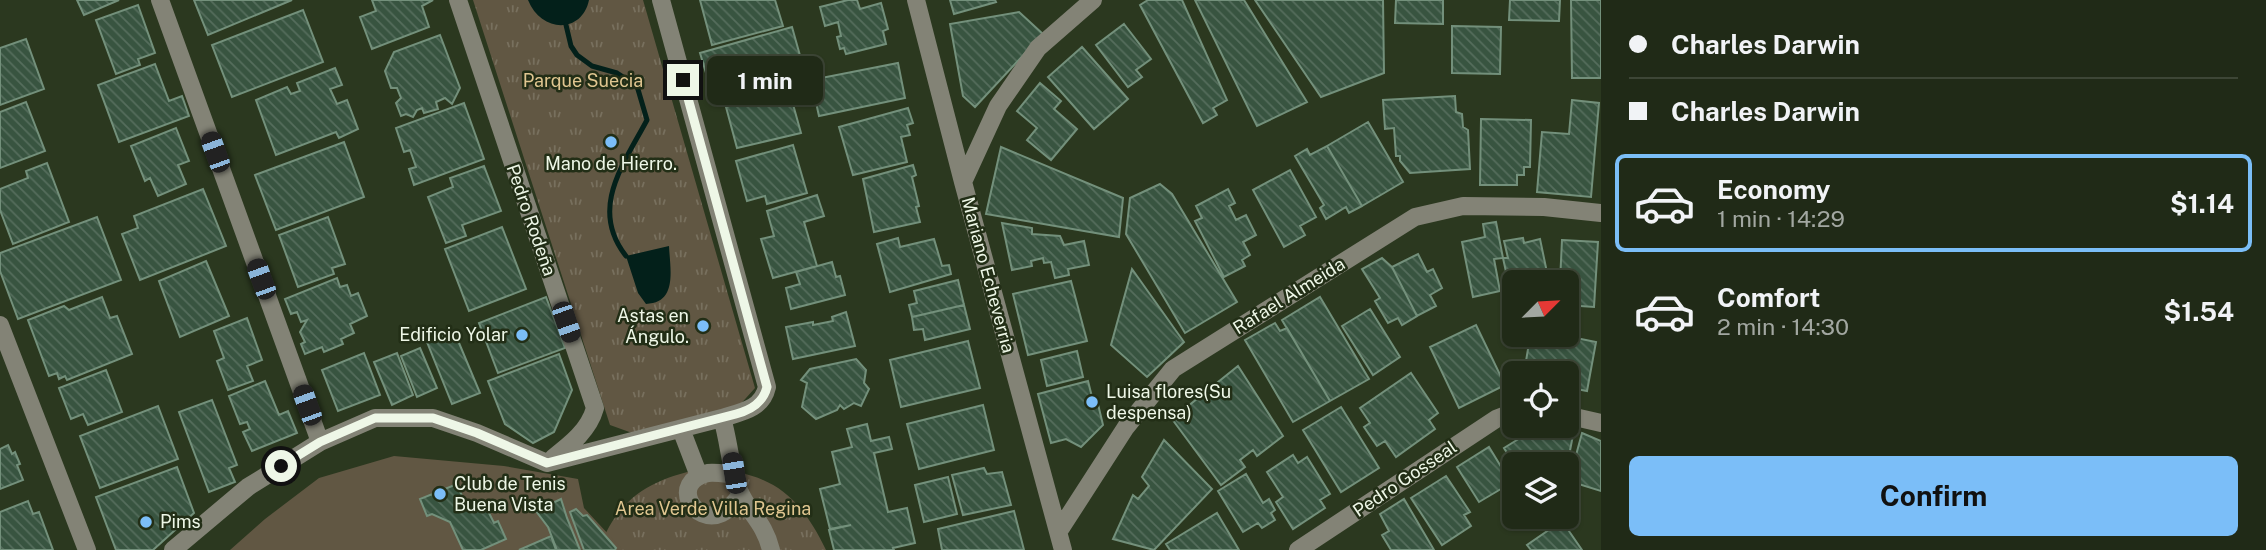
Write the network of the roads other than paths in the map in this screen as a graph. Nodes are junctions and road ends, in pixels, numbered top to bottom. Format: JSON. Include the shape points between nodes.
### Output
{"nodes":[{"id":1,"x":160,"y":0,"type":"edge"},
{"id":2,"x":458,"y":0,"type":"edge"},
{"id":3,"x":661,"y":0,"type":"edge"},
{"id":4,"x":916,"y":0,"type":"edge"},
{"id":5,"x":1093,"y":0,"type":"edge"},
{"id":6,"x":963,"y":181,"type":"junction"},
{"id":7,"x":1601,"y":212,"type":"edge"},
{"id":8,"x":0,"y":326,"type":"edge"},
{"id":9,"x":1502,"y":417,"type":"edge"},
{"id":10,"x":722,"y":418,"type":"junction"},
{"id":11,"x":1579,"y":418,"type":"edge"},
{"id":12,"x":1601,"y":423,"type":"edge"},
{"id":13,"x":681,"y":429,"type":"junction"},
{"id":14,"x":320,"y":442,"type":"junction"},
{"id":15,"x":547,"y":463,"type":"junction"},
{"id":16,"x":735,"y":475,"type":"junction"},
{"id":17,"x":699,"y":477,"type":"junction"},
{"id":18,"x":741,"y":494,"type":"junction"},
{"id":19,"x":1059,"y":531,"type":"junction"},
{"id":20,"x":87,"y":550,"type":"edge"},
{"id":21,"x":173,"y":550,"type":"edge"},
{"id":22,"x":771,"y":550,"type":"edge"},
{"id":23,"x":1063,"y":550,"type":"edge"},
{"id":24,"x":1298,"y":550,"type":"edge"}],
"edges":[{"from":1,"to":14,"type":"street"},
{"from":2,"to":15,"type":"street","name":"Pedro Rodeña","via":[[595,408],[584,430]]},
{"from":3,"to":10,"type":"street","via":[[767,387],[762,401],[750,410]]},
{"from":4,"to":6,"type":"street","name":"Mariano Echeverria"},
{"from":5,"to":6,"type":"street","via":[[1038,48],[998,106]]},
{"from":6,"to":19,"type":"street","name":"Mariano Echeverria"},
{"from":7,"to":19,"type":"street","name":"Rafael Almeida","via":[[1463,206],[1415,217],[1173,369],[1126,427]]},
{"from":8,"to":20,"type":"street"},
{"from":9,"to":24,"type":"street","name":"Pedro Gosseal"},
{"from":10,"to":13,"type":"street"},
{"from":10,"to":16,"type":"street"},
{"from":11,"to":12,"type":"street"},
{"from":13,"to":15,"type":"street"},
{"from":13,"to":17,"type":"street"},
{"from":14,"to":15,"type":"street","via":[[375,418],[433,418]]},
{"from":14,"to":21,"type":"street","via":[[248,487]]},
{"from":16,"to":17,"type":"street","via":[[710,472]]},
{"from":16,"to":18,"type":"street"},
{"from":17,"to":18,"type":"street","via":[[692,481],[687,498],[702,513],[723,513]]},
{"from":18,"to":22,"type":"street","via":[[767,532]]},
{"from":19,"to":23,"type":"street","name":"Mariano Echeverria"}]}
